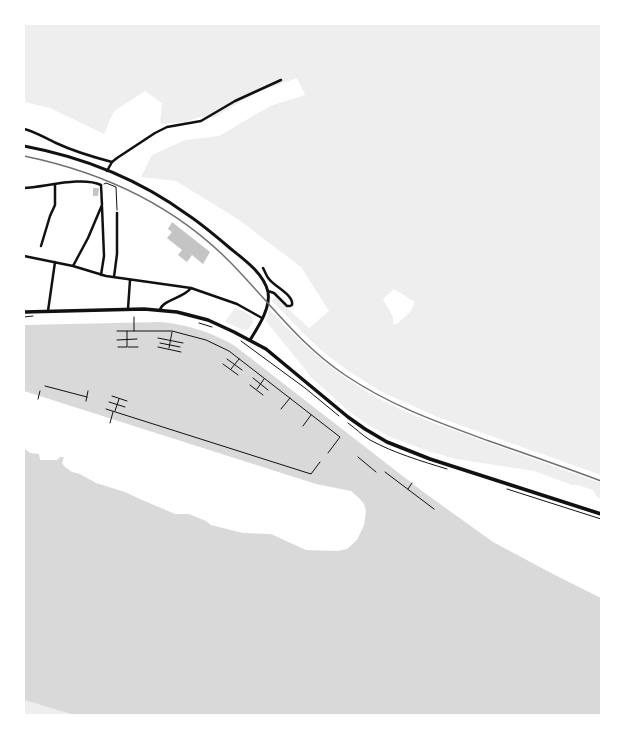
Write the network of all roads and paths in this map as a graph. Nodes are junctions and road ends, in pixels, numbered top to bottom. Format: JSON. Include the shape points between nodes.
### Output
{"nodes":[{"id":1,"x":281,"y":80,"type":"dead end"},
{"id":2,"x":24,"y":129,"type":"edge"},
{"id":3,"x":24,"y":146,"type":"edge"},
{"id":4,"x":112,"y":162,"type":"junction"},
{"id":5,"x":107,"y":171,"type":"junction"},
{"id":6,"x":55,"y":184,"type":"junction"},
{"id":7,"x":101,"y":185,"type":"junction"},
{"id":8,"x":24,"y":188,"type":"edge"},
{"id":9,"x":102,"y":205,"type":"junction"},
{"id":10,"x":117,"y":213,"type":"joint"},
{"id":11,"x":41,"y":246,"type":"dead end"},
{"id":12,"x":24,"y":256,"type":"edge"},
{"id":13,"x":55,"y":262,"type":"junction"},
{"id":14,"x":73,"y":266,"type":"junction"},
{"id":15,"x":263,"y":268,"type":"dead end"},
{"id":16,"x":101,"y":275,"type":"junction"},
{"id":17,"x":114,"y":277,"type":"junction"},
{"id":18,"x":130,"y":280,"type":"junction"},
{"id":19,"x":191,"y":288,"type":"junction"},
{"id":20,"x":267,"y":291,"type":"junction"},
{"id":21,"x":128,"y":309,"type":"junction"},
{"id":22,"x":160,"y":310,"type":"junction"},
{"id":23,"x":48,"y":311,"type":"junction"},
{"id":24,"x":24,"y":312,"type":"edge"},
{"id":25,"x":35,"y":316,"type":"dead end"},
{"id":26,"x":24,"y":317,"type":"edge"},
{"id":27,"x":134,"y":317,"type":"dead end"},
{"id":28,"x":262,"y":318,"type":"junction"},
{"id":29,"x":197,"y":322,"type":"dead end"},
{"id":30,"x":213,"y":327,"type":"dead end"},
{"id":31,"x":118,"y":331,"type":"dead end"},
{"id":32,"x":127,"y":331,"type":"junction"},
{"id":33,"x":134,"y":331,"type":"junction"},
{"id":34,"x":172,"y":331,"type":"junction"},
{"id":35,"x":158,"y":338,"type":"dead end"},
{"id":36,"x":137,"y":339,"type":"dead end"},
{"id":37,"x":117,"y":340,"type":"dead end"},
{"id":38,"x":127,"y":340,"type":"junction"},
{"id":39,"x":240,"y":340,"type":"dead end"},
{"id":40,"x":250,"y":340,"type":"junction"},
{"id":41,"x":170,"y":341,"type":"junction"},
{"id":42,"x":160,"y":343,"type":"dead end"},
{"id":43,"x":182,"y":343,"type":"dead end"},
{"id":44,"x":170,"y":345,"type":"junction"},
{"id":45,"x":180,"y":346,"type":"dead end"},
{"id":46,"x":127,"y":347,"type":"junction"},
{"id":47,"x":138,"y":347,"type":"dead end"},
{"id":48,"x":158,"y":347,"type":"dead end"},
{"id":49,"x":118,"y":348,"type":"dead end"},
{"id":50,"x":169,"y":349,"type":"junction"},
{"id":51,"x":181,"y":352,"type":"dead end"},
{"id":52,"x":227,"y":359,"type":"dead end"},
{"id":53,"x":239,"y":359,"type":"junction"},
{"id":54,"x":223,"y":364,"type":"dead end"},
{"id":55,"x":235,"y":364,"type":"junction"},
{"id":56,"x":231,"y":370,"type":"junction"},
{"id":57,"x":242,"y":370,"type":"dead end"},
{"id":58,"x":280,"y":370,"type":"dead end"},
{"id":59,"x":238,"y":375,"type":"dead end"},
{"id":60,"x":253,"y":378,"type":"dead end"},
{"id":61,"x":265,"y":378,"type":"junction"},
{"id":62,"x":260,"y":384,"type":"junction"},
{"id":63,"x":250,"y":385,"type":"dead end"},
{"id":64,"x":45,"y":386,"type":"dead end"},
{"id":65,"x":256,"y":390,"type":"junction"},
{"id":66,"x":268,"y":390,"type":"dead end"},
{"id":67,"x":40,"y":391,"type":"dead end"},
{"id":68,"x":88,"y":391,"type":"dead end"},
{"id":69,"x":263,"y":395,"type":"dead end"},
{"id":70,"x":112,"y":396,"type":"dead end"},
{"id":71,"x":87,"y":397,"type":"junction"},
{"id":72,"x":119,"y":398,"type":"junction"},
{"id":73,"x":290,"y":398,"type":"junction"},
{"id":74,"x":38,"y":399,"type":"dead end"},
{"id":75,"x":86,"y":401,"type":"dead end"},
{"id":76,"x":127,"y":401,"type":"dead end"},
{"id":77,"x":110,"y":402,"type":"dead end"},
{"id":78,"x":117,"y":405,"type":"junction"},
{"id":79,"x":125,"y":407,"type":"dead end"},
{"id":80,"x":106,"y":409,"type":"dead end"},
{"id":81,"x":282,"y":409,"type":"dead end"},
{"id":82,"x":114,"y":412,"type":"junction"},
{"id":83,"x":312,"y":414,"type":"junction"},
{"id":84,"x":110,"y":423,"type":"dead end"},
{"id":85,"x":303,"y":426,"type":"dead end"},
{"id":86,"x":340,"y":436,"type":"junction"},
{"id":87,"x":343,"y":438,"type":"dead end"},
{"id":88,"x":394,"y":450,"type":"dead end"},
{"id":89,"x":328,"y":453,"type":"dead end"},
{"id":90,"x":358,"y":457,"type":"dead end"},
{"id":91,"x":320,"y":462,"type":"dead end"},
{"id":92,"x":451,"y":471,"type":"dead end"},
{"id":93,"x":376,"y":472,"type":"dead end"},
{"id":94,"x":384,"y":472,"type":"dead end"},
{"id":95,"x":412,"y":483,"type":"dead end"},
{"id":96,"x":501,"y":487,"type":"dead end"},
{"id":97,"x":408,"y":490,"type":"junction"},
{"id":98,"x":434,"y":509,"type":"dead end"},
{"id":99,"x":601,"y":514,"type":"edge"},
{"id":100,"x":601,"y":519,"type":"edge"}],
"edges":[{"from":1,"to":4,"type":"street","via":[[235,101],[201,121],[167,127],[155,132]]},
{"from":2,"to":4,"type":"street"},
{"from":3,"to":5,"type":"street","via":[[72,158]]},
{"from":4,"to":5,"type":"street"},
{"from":5,"to":20,"type":"street","via":[[151,191],[189,215],[256,272]]},
{"from":6,"to":7,"type":"street","via":[[91,182]]},
{"from":6,"to":8,"type":"street"},
{"from":6,"to":11,"type":"street","via":[[55,205]]},
{"from":7,"to":9,"type":"street"},
{"from":7,"to":10,"type":"path","via":[[106,183],[116,187]]},
{"from":9,"to":14,"type":"street"},
{"from":9,"to":16,"type":"street","via":[[104,256]]},
{"from":10,"to":17,"type":"street"},
{"from":12,"to":13,"type":"street"},
{"from":13,"to":14,"type":"street"},
{"from":13,"to":23,"type":"street"},
{"from":14,"to":16,"type":"street"},
{"from":15,"to":20,"type":"street","via":[[268,279],[289,296],[292,305],[288,306],[274,293]]},
{"from":16,"to":17,"type":"street"},
{"from":17,"to":18,"type":"street"},
{"from":18,"to":19,"type":"street"},
{"from":18,"to":21,"type":"street"},
{"from":19,"to":22,"type":"street","via":[[162,305]]},
{"from":19,"to":28,"type":"street","via":[[227,300]]},
{"from":20,"to":28,"type":"street","via":[[268,299]]},
{"from":21,"to":22,"type":"main road"},
{"from":21,"to":23,"type":"main road"},
{"from":22,"to":40,"type":"main road","via":[[192,315]]},
{"from":23,"to":24,"type":"main road"},
{"from":25,"to":26,"type":"path"},
{"from":27,"to":33,"type":"path"},
{"from":28,"to":40,"type":"street"},
{"from":29,"to":30,"type":"path"},
{"from":31,"to":32,"type":"path"},
{"from":32,"to":33,"type":"path"},
{"from":32,"to":38,"type":"path"},
{"from":33,"to":34,"type":"path"},
{"from":34,"to":41,"type":"path"},
{"from":34,"to":53,"type":"path","via":[[206,340]]},
{"from":35,"to":41,"type":"path"},
{"from":36,"to":38,"type":"path"},
{"from":37,"to":38,"type":"path"},
{"from":38,"to":46,"type":"path"},
{"from":39,"to":58,"type":"path"},
{"from":40,"to":99,"type":"main road","via":[[266,349],[348,417],[399,447]]},
{"from":41,"to":43,"type":"path"},
{"from":41,"to":44,"type":"path"},
{"from":42,"to":44,"type":"path"},
{"from":44,"to":45,"type":"path"},
{"from":44,"to":50,"type":"path"},
{"from":46,"to":47,"type":"path"},
{"from":46,"to":49,"type":"path"},
{"from":48,"to":50,"type":"path"},
{"from":50,"to":51,"type":"path"},
{"from":52,"to":55,"type":"path"},
{"from":53,"to":55,"type":"path"},
{"from":53,"to":61,"type":"path"},
{"from":54,"to":56,"type":"path"},
{"from":55,"to":56,"type":"path"},
{"from":55,"to":57,"type":"path"},
{"from":56,"to":59,"type":"path"},
{"from":60,"to":62,"type":"path"},
{"from":61,"to":62,"type":"path"},
{"from":61,"to":73,"type":"path"},
{"from":62,"to":65,"type":"path"},
{"from":62,"to":66,"type":"path"},
{"from":63,"to":65,"type":"path"},
{"from":64,"to":71,"type":"path"},
{"from":65,"to":69,"type":"path"},
{"from":67,"to":74,"type":"path"},
{"from":68,"to":71,"type":"path"},
{"from":70,"to":72,"type":"path"},
{"from":71,"to":75,"type":"path"},
{"from":72,"to":76,"type":"path"},
{"from":72,"to":78,"type":"path"},
{"from":73,"to":81,"type":"path"},
{"from":73,"to":83,"type":"path"},
{"from":77,"to":78,"type":"path"},
{"from":78,"to":79,"type":"path"},
{"from":78,"to":82,"type":"path"},
{"from":80,"to":82,"type":"path"},
{"from":82,"to":84,"type":"path"},
{"from":82,"to":91,"type":"path","via":[[311,474]]},
{"from":83,"to":85,"type":"path"},
{"from":83,"to":86,"type":"path"},
{"from":86,"to":87,"type":"path"},
{"from":86,"to":89,"type":"path"},
{"from":88,"to":92,"type":"path"},
{"from":90,"to":93,"type":"path"},
{"from":94,"to":97,"type":"path"},
{"from":95,"to":97,"type":"path"},
{"from":96,"to":100,"type":"path"},
{"from":97,"to":98,"type":"path"}]}
